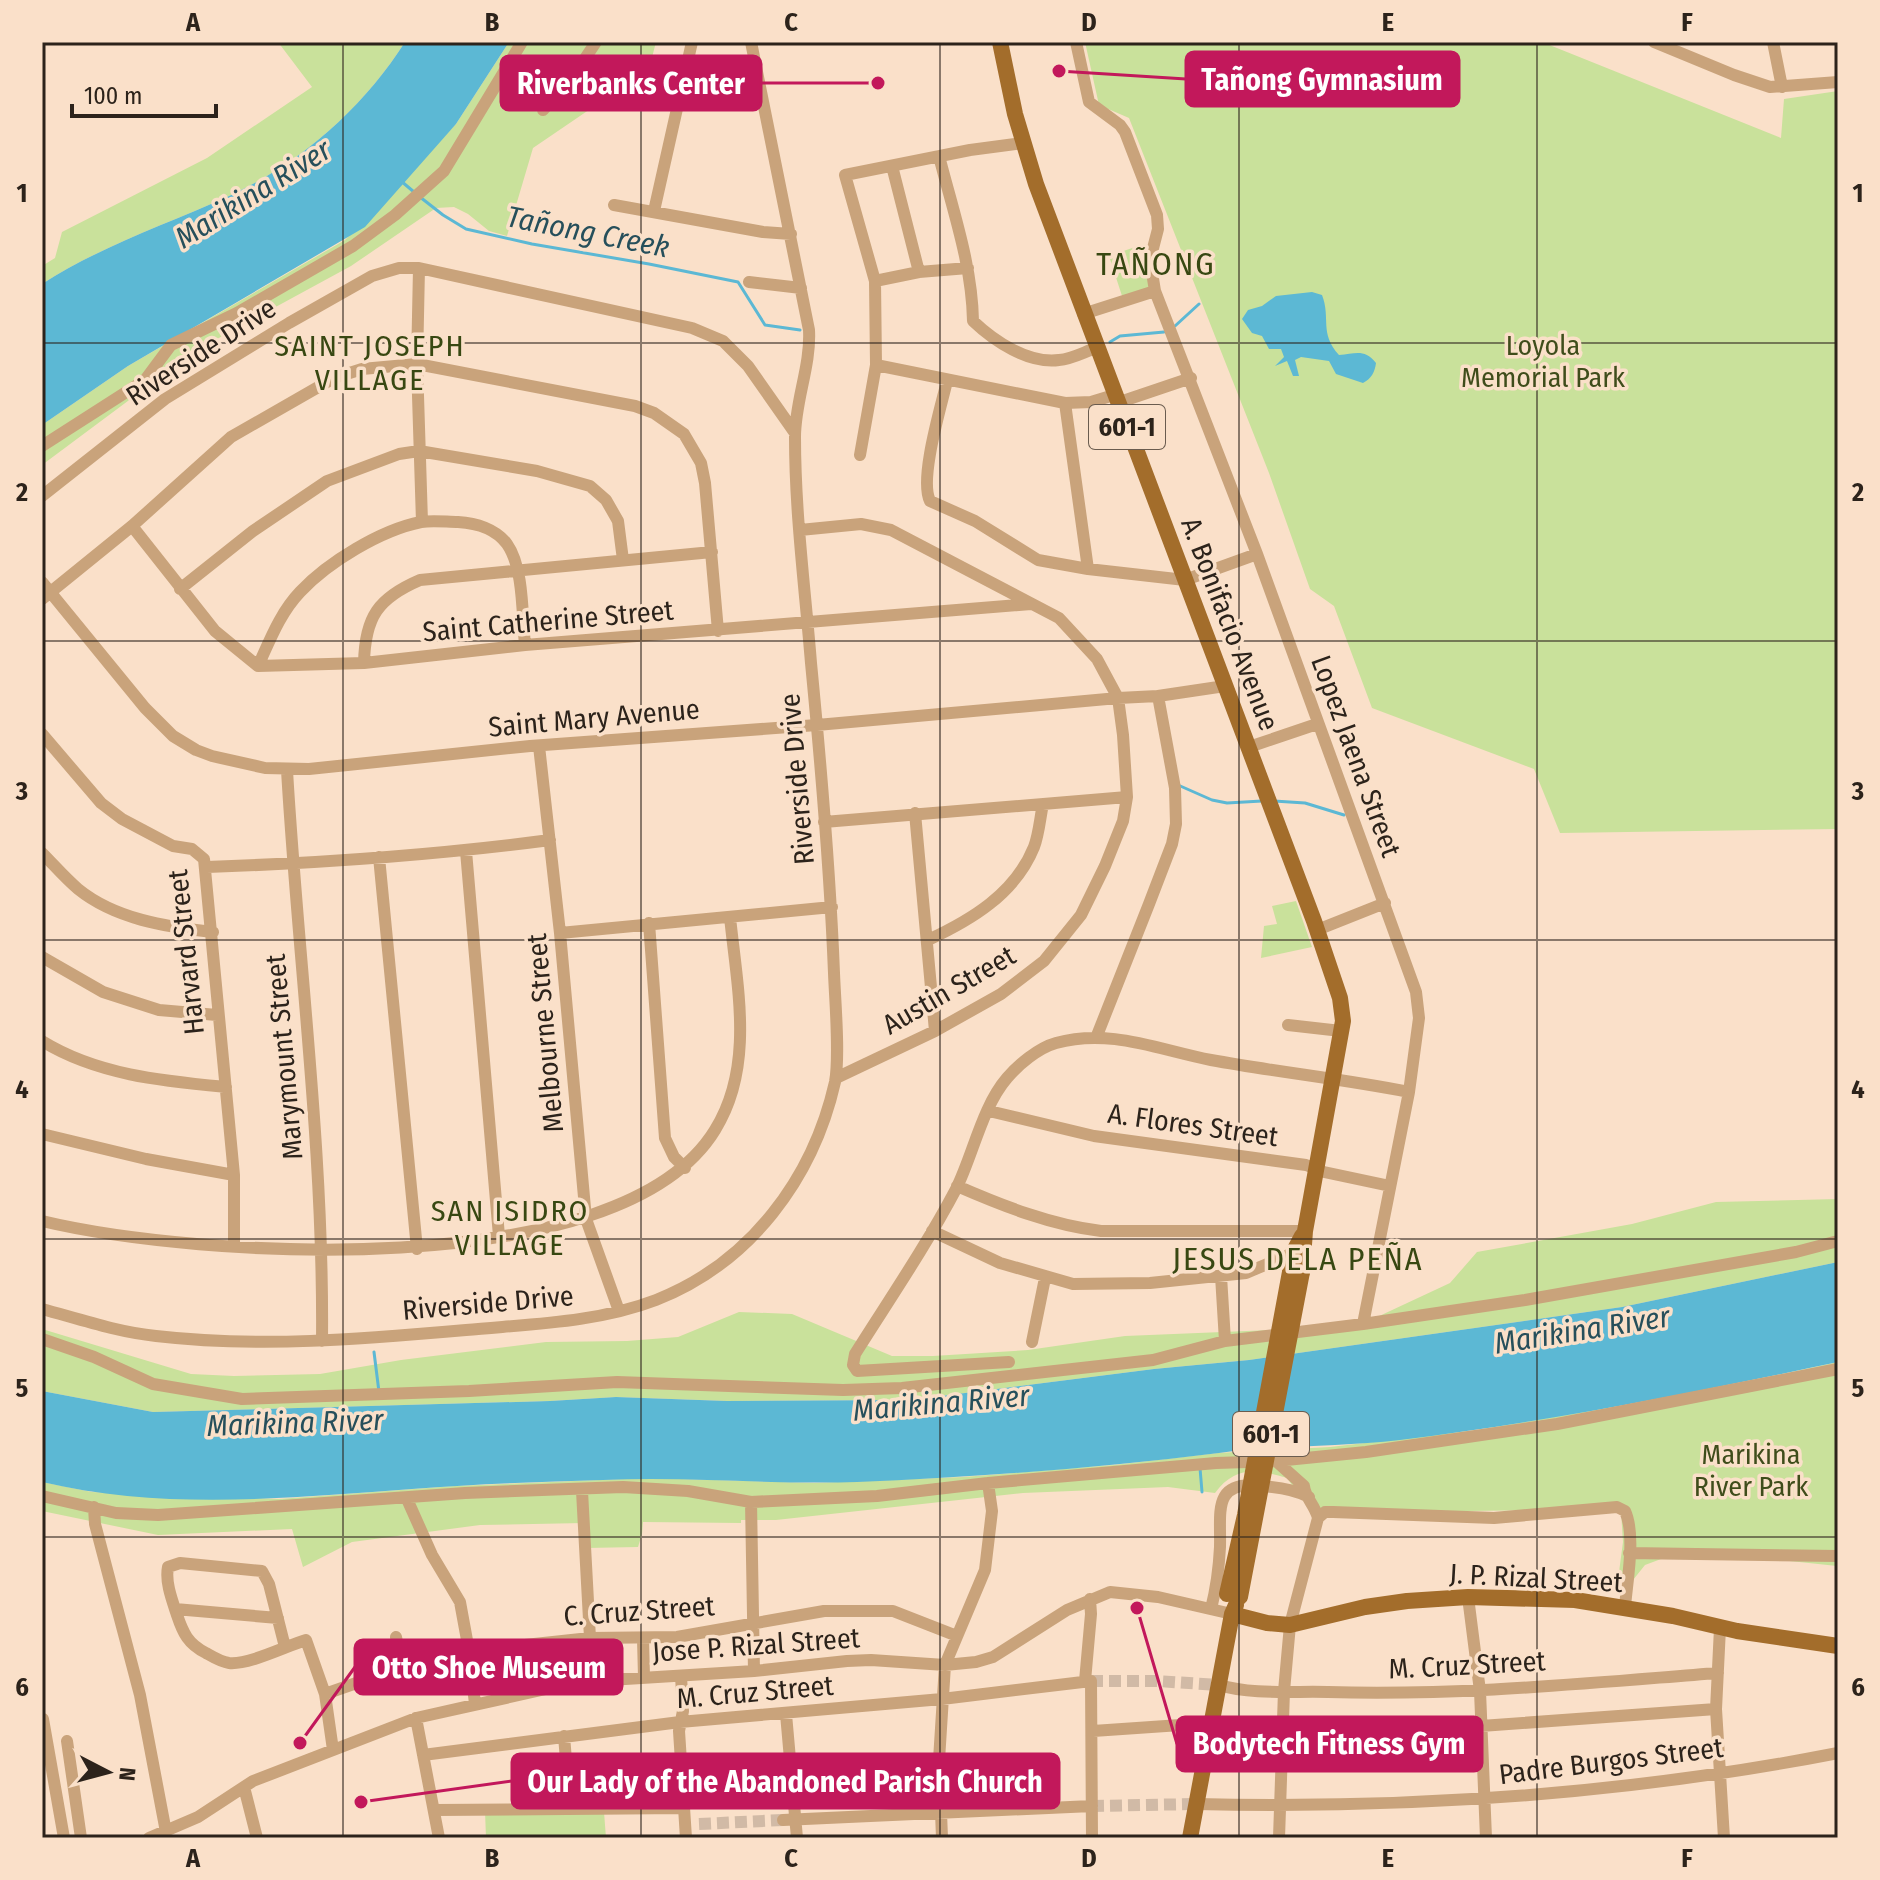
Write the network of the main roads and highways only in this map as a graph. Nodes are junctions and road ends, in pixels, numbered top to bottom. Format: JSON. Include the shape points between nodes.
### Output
{"nodes":[{"id":1,"x":1000,"y":42,"type":"edge"},
{"id":2,"x":1305,"y":1231,"type":"junction"},
{"id":3,"x":1296,"y":1272,"type":"junction"},
{"id":4,"x":1232,"y":1614,"type":"junction"},
{"id":5,"x":1838,"y":1646,"type":"edge"},
{"id":6,"x":1190,"y":1838,"type":"edge"}],
"edges":[{"from":1,"to":2,"type":"main road","name":"A. Bonifacio Avenue","number":"601-1","via":[[1023,143],[1083,314],[1342,1003]]},
{"from":2,"to":3,"type":"main road","name":"A. Bonifacio Avenue","number":"601-1"},
{"from":2,"to":3,"type":"main road","name":"A. Bonifacio Avenue","number":"601-1","via":[[1293,1253]]},
{"from":3,"to":4,"type":"main road","name":"A. Bonifacio Avenue","number":"601-1","bridge":true},
{"from":4,"to":5,"type":"main road","name":"J. P. Rizal Street","via":[[1290,1625],[1365,1607],[1468,1597],[1575,1600]]},
{"from":4,"to":6,"type":"main road","number":"601-1"}]}
